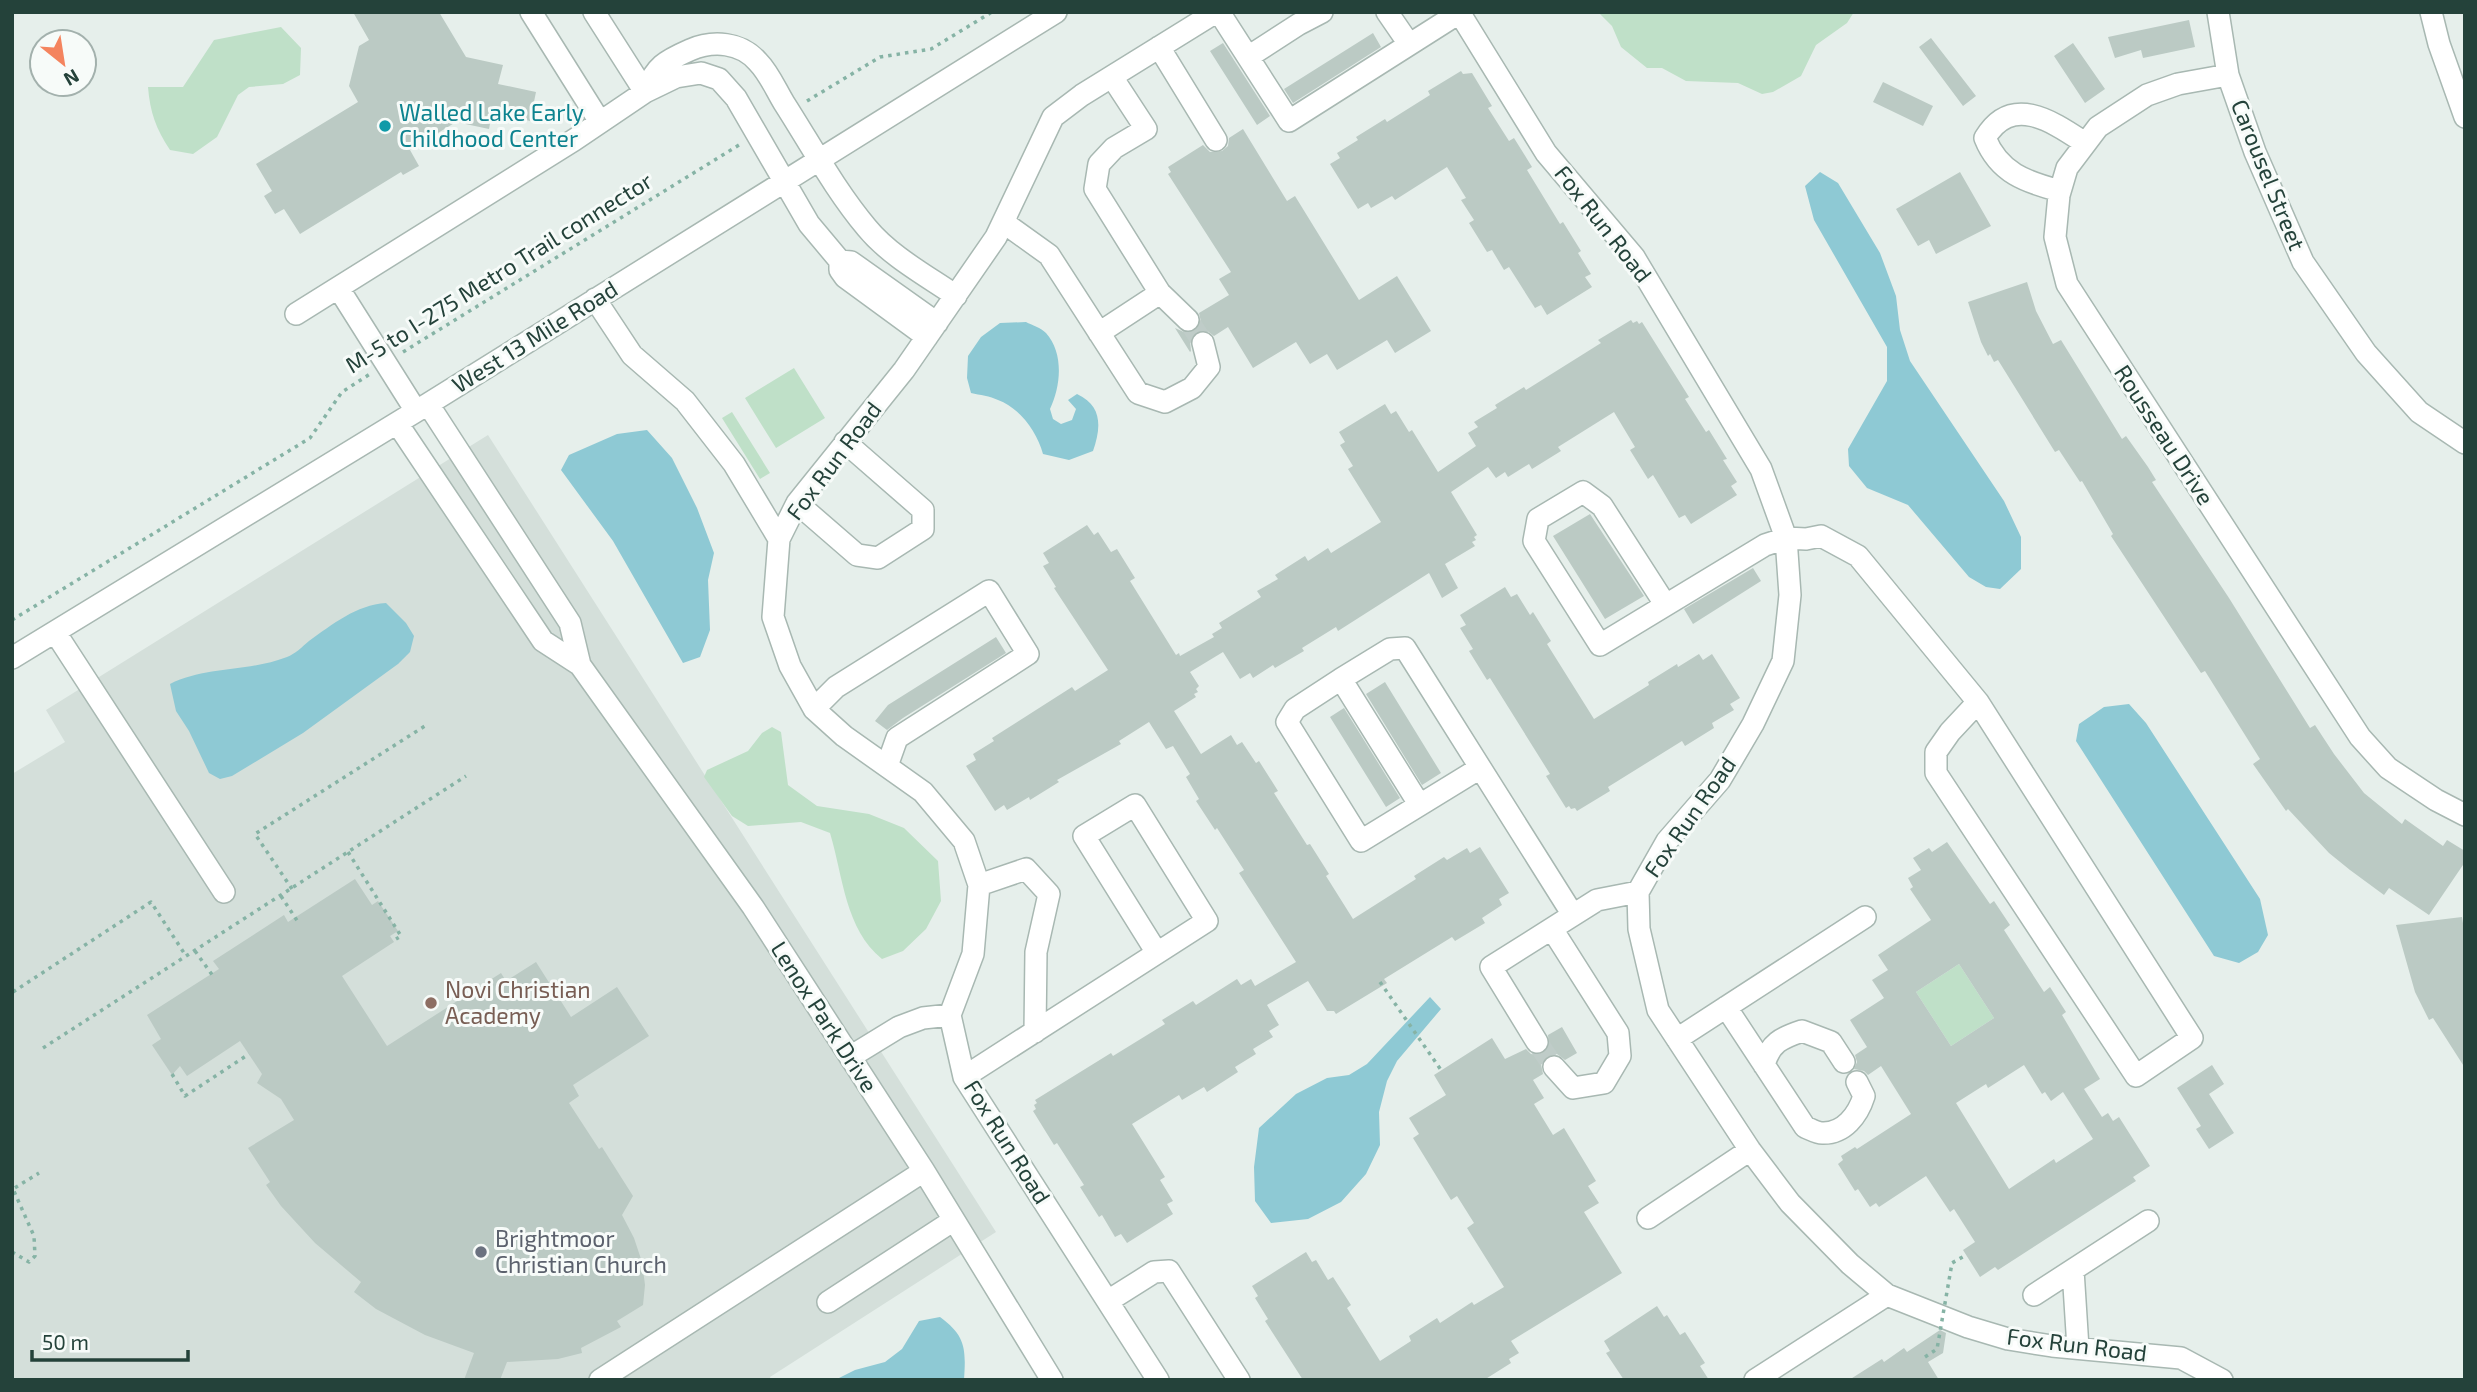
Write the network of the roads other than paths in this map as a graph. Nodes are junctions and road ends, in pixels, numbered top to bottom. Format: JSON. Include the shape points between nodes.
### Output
{"nodes":[{"id":1,"x":531,"y":12,"type":"edge"},
{"id":2,"x":594,"y":12,"type":"edge"},
{"id":3,"x":1056,"y":12,"type":"edge"},
{"id":4,"x":1217,"y":12,"type":"edge"},
{"id":5,"x":1322,"y":12,"type":"edge"},
{"id":6,"x":1387,"y":12,"type":"edge"},
{"id":7,"x":2218,"y":12,"type":"edge"},
{"id":8,"x":2431,"y":12,"type":"edge"},
{"id":9,"x":1459,"y":13,"type":"edge"},
{"id":10,"x":1409,"y":44,"type":"junction"},
{"id":11,"x":1159,"y":47,"type":"junction"},
{"id":12,"x":1248,"y":57,"type":"junction"},
{"id":13,"x":2228,"y":75,"type":"junction"},
{"id":14,"x":1112,"y":77,"type":"junction"},
{"id":15,"x":645,"y":92,"type":"junction"},
{"id":16,"x":2465,"y":117,"type":"edge"},
{"id":17,"x":600,"y":122,"type":"junction"},
{"id":18,"x":1216,"y":140,"type":"dead end"},
{"id":19,"x":2085,"y":143,"type":"junction"},
{"id":20,"x":820,"y":160,"type":"junction"},
{"id":21,"x":783,"y":182,"type":"junction"},
{"id":22,"x":2060,"y":191,"type":"junction"},
{"id":23,"x":1003,"y":222,"type":"junction"},
{"id":24,"x":869,"y":230,"type":"junction"},
{"id":25,"x":840,"y":261,"type":"junction"},
{"id":26,"x":339,"y":289,"type":"junction"},
{"id":27,"x":1160,"y":293,"type":"junction"},
{"id":28,"x":956,"y":296,"type":"junction"},
{"id":29,"x":595,"y":299,"type":"junction"},
{"id":30,"x":296,"y":314,"type":"dead end"},
{"id":31,"x":1188,"y":320,"type":"tunnel mouth"},
{"id":32,"x":932,"y":330,"type":"junction"},
{"id":33,"x":1099,"y":333,"type":"junction"},
{"id":34,"x":1203,"y":343,"type":"tunnel mouth"},
{"id":35,"x":422,"y":407,"type":"junction"},
{"id":36,"x":397,"y":423,"type":"junction"},
{"id":37,"x":845,"y":442,"type":"junction"},
{"id":38,"x":2465,"y":443,"type":"edge"},
{"id":39,"x":797,"y":503,"type":"junction"},
{"id":40,"x":500,"y":513,"type":"junction"},
{"id":41,"x":471,"y":532,"type":"junction"},
{"id":42,"x":1786,"y":538,"type":"junction"},
{"id":43,"x":779,"y":539,"type":"junction"},
{"id":44,"x":1665,"y":604,"type":"junction"},
{"id":45,"x":55,"y":632,"type":"junction"},
{"id":46,"x":12,"y":658,"type":"edge"},
{"id":47,"x":580,"y":665,"type":"junction"},
{"id":48,"x":1341,"y":679,"type":"junction"},
{"id":49,"x":1978,"y":702,"type":"junction"},
{"id":50,"x":814,"y":709,"type":"junction"},
{"id":51,"x":887,"y":766,"type":"junction"},
{"id":52,"x":1480,"y":768,"type":"junction"},
{"id":53,"x":1419,"y":804,"type":"junction"},
{"id":54,"x":2465,"y":815,"type":"edge"},
{"id":55,"x":979,"y":885,"type":"junction"},
{"id":56,"x":224,"y":892,"type":"dead end"},
{"id":57,"x":1637,"y":892,"type":"junction"},
{"id":58,"x":1573,"y":915,"type":"junction"},
{"id":59,"x":1865,"y":917,"type":"dead end"},
{"id":60,"x":1552,"y":929,"type":"junction"},
{"id":61,"x":1157,"y":953,"type":"junction"},
{"id":62,"x":1726,"y":1007,"type":"junction"},
{"id":63,"x":950,"y":1015,"type":"junction"},
{"id":64,"x":1035,"y":1032,"type":"junction"},
{"id":65,"x":1677,"y":1039,"type":"junction"},
{"id":66,"x":1537,"y":1042,"type":"tunnel mouth"},
{"id":67,"x":850,"y":1057,"type":"junction"},
{"id":68,"x":1844,"y":1062,"type":"dead end"},
{"id":69,"x":1764,"y":1065,"type":"junction"},
{"id":70,"x":1554,"y":1067,"type":"tunnel mouth"},
{"id":71,"x":964,"y":1077,"type":"junction"},
{"id":72,"x":1857,"y":1082,"type":"dead end"},
{"id":73,"x":1750,"y":1150,"type":"junction"},
{"id":74,"x":924,"y":1171,"type":"junction"},
{"id":75,"x":1648,"y":1218,"type":"dead end"},
{"id":76,"x":954,"y":1220,"type":"junction"},
{"id":77,"x":2148,"y":1221,"type":"dead end"},
{"id":78,"x":2073,"y":1270,"type":"junction"},
{"id":79,"x":1887,"y":1295,"type":"junction"},
{"id":80,"x":2034,"y":1295,"type":"dead end"},
{"id":81,"x":1108,"y":1301,"type":"junction"},
{"id":82,"x":828,"y":1302,"type":"dead end"},
{"id":83,"x":2078,"y":1349,"type":"junction"},
{"id":84,"x":600,"y":1380,"type":"edge"},
{"id":85,"x":1052,"y":1380,"type":"edge"},
{"id":86,"x":1158,"y":1380,"type":"edge"},
{"id":87,"x":1239,"y":1380,"type":"edge"},
{"id":88,"x":1755,"y":1380,"type":"edge"},
{"id":89,"x":2222,"y":1380,"type":"edge"}],
"edges":[{"from":1,"to":17,"type":"street"},
{"from":2,"to":15,"type":"street"},
{"from":3,"to":20,"type":"street","name":"West 13 Mile Road"},
{"from":4,"to":11,"type":"street","name":"Fox Run Road"},
{"from":4,"to":12,"type":"street"},
{"from":5,"to":12,"type":"street"},
{"from":6,"to":10,"type":"street"},
{"from":7,"to":13,"type":"street","name":"Carousel Street"},
{"from":8,"to":16,"type":"street"},
{"from":9,"to":10,"type":"street"},
{"from":9,"to":42,"type":"street","name":"Fox Run Road","via":[[1546,153],[1634,257],[1761,469]]},
{"from":10,"to":12,"type":"street","via":[[1289,121]]},
{"from":11,"to":14,"type":"street","name":"Fox Run Road"},
{"from":11,"to":18,"type":"street"},
{"from":13,"to":19,"type":"street","name":"Rousseau Drive","via":[[2147,95],[2098,127]]},
{"from":13,"to":38,"type":"street","name":"Carousel Street","via":[[2302,262],[2366,353],[2419,412]]},
{"from":14,"to":23,"type":"street","name":"Fox Run Road","via":[[1053,117]]},
{"from":14,"to":27,"type":"street","via":[[1146,129],[1114,148],[1099,164],[1095,189]]},
{"from":15,"to":17,"type":"street"},
{"from":15,"to":20,"type":"street","via":[[653,73],[671,58],[714,43],[735,46],[758,61]]},
{"from":15,"to":21,"type":"street","via":[[676,77],[701,73],[719,79],[736,98]]},
{"from":17,"to":26,"type":"street"},
{"from":19,"to":22,"type":"street","name":"Rousseau Drive","via":[[2067,168]]},
{"from":19,"to":22,"type":"street","via":[[2058,125],[2011,114],[1993,124],[1985,138],[2007,170]]},
{"from":20,"to":21,"type":"street","name":"West 13 Mile Road"},
{"from":20,"to":24,"type":"street"},
{"from":21,"to":25,"type":"street","via":[[811,227]]},
{"from":21,"to":29,"type":"street","name":"West 13 Mile Road"},
{"from":22,"to":54,"type":"street","name":"Rousseau Drive","via":[[2055,237],[2067,284],[2352,726],[2388,768]]},
{"from":23,"to":28,"type":"street","name":"Fox Run Road"},
{"from":23,"to":33,"type":"street","via":[[1049,255]]},
{"from":24,"to":25,"type":"street"},
{"from":24,"to":28,"type":"street"},
{"from":25,"to":32,"type":"street","via":[[845,277]]},
{"from":26,"to":30,"type":"street"},
{"from":26,"to":35,"type":"street","name":"Lenox Park Drive","via":[[386,363]]},
{"from":27,"to":31,"type":"street"},
{"from":27,"to":33,"type":"street"},
{"from":28,"to":32,"type":"street","name":"Fox Run Road"},
{"from":29,"to":35,"type":"street","name":"West 13 Mile Road"},
{"from":29,"to":43,"type":"street","via":[[632,355],[685,401],[734,464]]},
{"from":32,"to":37,"type":"street","name":"Fox Run Road"},
{"from":33,"to":34,"type":"street","via":[[1138,393],[1166,402],[1192,388],[1209,367]]},
{"from":35,"to":36,"type":"street","name":"West 13 Mile Road"},
{"from":35,"to":40,"type":"street","name":"Lenox Park Drive"},
{"from":36,"to":41,"type":"street","name":"Lenox Park Drive"},
{"from":36,"to":45,"type":"street","name":"West 13 Mile Road"},
{"from":37,"to":39,"type":"street","name":"Fox Run Road"},
{"from":37,"to":39,"type":"street","via":[[923,510],[923,529],[878,558],[857,555]]},
{"from":39,"to":43,"type":"street","name":"Fox Run Road"},
{"from":40,"to":41,"type":"street"},
{"from":40,"to":47,"type":"street","name":"Lenox Park Drive","via":[[570,623]]},
{"from":41,"to":47,"type":"street","name":"Lenox Park Drive","via":[[543,641]]},
{"from":42,"to":44,"type":"street","via":[[1765,545]]},
{"from":42,"to":49,"type":"street","via":[[1821,536],[1858,556]]},
{"from":42,"to":57,"type":"street","name":"Fox Run Road","via":[[1790,595],[1783,660],[1720,779],[1667,841]]},
{"from":43,"to":50,"type":"street","name":"Fox Run Road","via":[[773,617],[790,666]]},
{"from":44,"to":44,"type":"street","via":[[1602,506],[1583,492],[1538,519],[1534,541],[1600,645]]},
{"from":45,"to":46,"type":"street","name":"West 13 Mile Road"},
{"from":45,"to":56,"type":"street"},
{"from":47,"to":67,"type":"street","name":"Lenox Park Drive","via":[[753,907]]},
{"from":48,"to":52,"type":"street","via":[[1390,649],[1405,648]]},
{"from":48,"to":53,"type":"street"},
{"from":48,"to":53,"type":"street","via":[[1295,709],[1287,722],[1295,739],[1361,841]]},
{"from":49,"to":49,"type":"street","via":[[2192,1038],[2136,1076],[1936,773],[1936,752]]},
{"from":50,"to":51,"type":"street","name":"Fox Run Road"},
{"from":50,"to":51,"type":"street","via":[[836,687],[989,591],[1028,654],[897,738]]},
{"from":51,"to":55,"type":"street","name":"Fox Run Road","via":[[923,792],[964,841]]},
{"from":52,"to":53,"type":"street"},
{"from":52,"to":58,"type":"street"},
{"from":55,"to":63,"type":"street","name":"Fox Run Road","via":[[973,954]]},
{"from":55,"to":64,"type":"street","via":[[1026,869],[1049,894],[1036,952]]},
{"from":57,"to":58,"type":"street","via":[[1597,900]]},
{"from":57,"to":65,"type":"street","name":"Fox Run Road","via":[[1639,929],[1658,1010]]},
{"from":58,"to":60,"type":"street"},
{"from":59,"to":62,"type":"street"},
{"from":60,"to":66,"type":"street","via":[[1491,967]]},
{"from":60,"to":70,"type":"street","via":[[1618,1033],[1620,1056],[1604,1083],[1573,1088]]},
{"from":61,"to":61,"type":"street","via":[[1207,921],[1135,805],[1084,836]]},
{"from":61,"to":64,"type":"street"},
{"from":62,"to":65,"type":"street"},
{"from":62,"to":69,"type":"street"},
{"from":63,"to":67,"type":"street","via":[[899,1027]]},
{"from":63,"to":71,"type":"street","name":"Fox Run Road"},
{"from":64,"to":71,"type":"street"},
{"from":65,"to":73,"type":"street","name":"Fox Run Road"},
{"from":67,"to":74,"type":"street","name":"Lenox Park Drive"},
{"from":68,"to":69,"type":"street","via":[[1831,1042],[1802,1031],[1780,1038],[1768,1050]]},
{"from":69,"to":72,"type":"street","via":[[1805,1127],[1821,1133],[1849,1123],[1860,1109],[1864,1096]]},
{"from":71,"to":81,"type":"street","name":"Fox Run Road"},
{"from":73,"to":75,"type":"street"},
{"from":73,"to":79,"type":"street","name":"Fox Run Road","via":[[1790,1203]]},
{"from":74,"to":76,"type":"street","name":"Lenox Park Drive"},
{"from":74,"to":84,"type":"street"},
{"from":76,"to":82,"type":"street"},
{"from":76,"to":85,"type":"street","name":"Lenox Park Drive"},
{"from":77,"to":78,"type":"street"},
{"from":78,"to":80,"type":"street"},
{"from":78,"to":83,"type":"street"},
{"from":79,"to":83,"type":"street","name":"Fox Run Road","via":[[2008,1339]]},
{"from":79,"to":88,"type":"street"},
{"from":81,"to":86,"type":"street","name":"Fox Run Road"},
{"from":81,"to":87,"type":"street","via":[[1154,1272],[1169,1271]]},
{"from":83,"to":89,"type":"street","name":"Fox Run Road","via":[[2181,1358]]}]}
